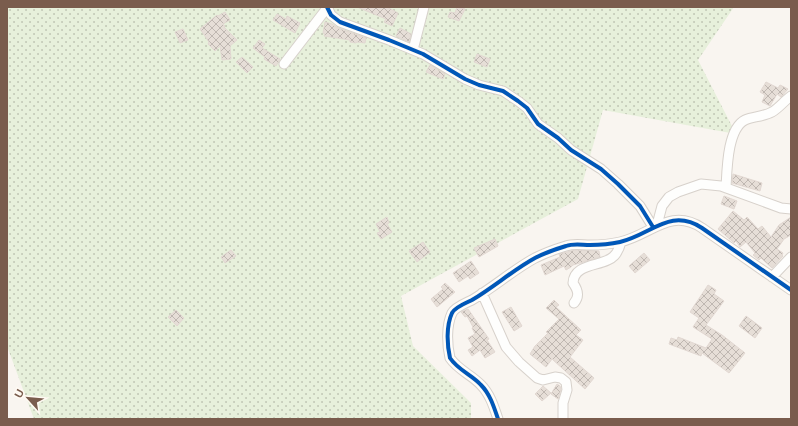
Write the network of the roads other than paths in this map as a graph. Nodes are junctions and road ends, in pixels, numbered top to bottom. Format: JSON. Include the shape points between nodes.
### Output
{"nodes":[{"id":1,"x":424,"y":7,"type":"edge"},
{"id":2,"x":327,"y":8,"type":"edge"},
{"id":3,"x":413,"y":50,"type":"junction"},
{"id":4,"x":284,"y":64,"type":"dead end"},
{"id":5,"x":791,"y":96,"type":"edge"},
{"id":6,"x":726,"y":188,"type":"junction"},
{"id":7,"x":791,"y":209,"type":"edge"},
{"id":8,"x":655,"y":226,"type":"junction"},
{"id":9,"x":621,"y":242,"type":"junction"},
{"id":10,"x":791,"y":257,"type":"edge"},
{"id":11,"x":772,"y":277,"type":"junction"},
{"id":12,"x":791,"y":290,"type":"edge"},
{"id":13,"x":482,"y":293,"type":"junction"},
{"id":14,"x":574,"y":304,"type":"dead end"},
{"id":15,"x":498,"y":419,"type":"edge"},
{"id":16,"x":563,"y":419,"type":"edge"}],
"edges":[{"from":1,"to":3,"type":"street"},
{"from":2,"to":3,"type":"street","via":[[340,22]]},
{"from":2,"to":4,"type":"street"},
{"from":3,"to":8,"type":"street","via":[[468,81],[503,91],[518,101],[538,124],[605,172],[624,189]]},
{"from":5,"to":6,"type":"street","via":[[772,112],[746,120],[738,126],[731,145]]},
{"from":6,"to":7,"type":"street"},
{"from":6,"to":8,"type":"street","via":[[705,184],[678,192],[669,197],[662,206]]},
{"from":8,"to":9,"type":"street"},
{"from":8,"to":11,"type":"street","via":[[677,220],[690,221]]},
{"from":9,"to":13,"type":"street","via":[[570,245],[553,250],[529,262]]},
{"from":9,"to":14,"type":"street","via":[[615,256],[577,273],[573,283],[578,299]]},
{"from":10,"to":11,"type":"street"},
{"from":11,"to":12,"type":"street"},
{"from":13,"to":15,"type":"street","via":[[452,314],[448,334],[449,354],[456,365],[484,389]]},
{"from":13,"to":16,"type":"street","via":[[506,347],[519,362],[537,378],[542,380],[555,377],[566,382],[567,390],[562,403]]}]}
